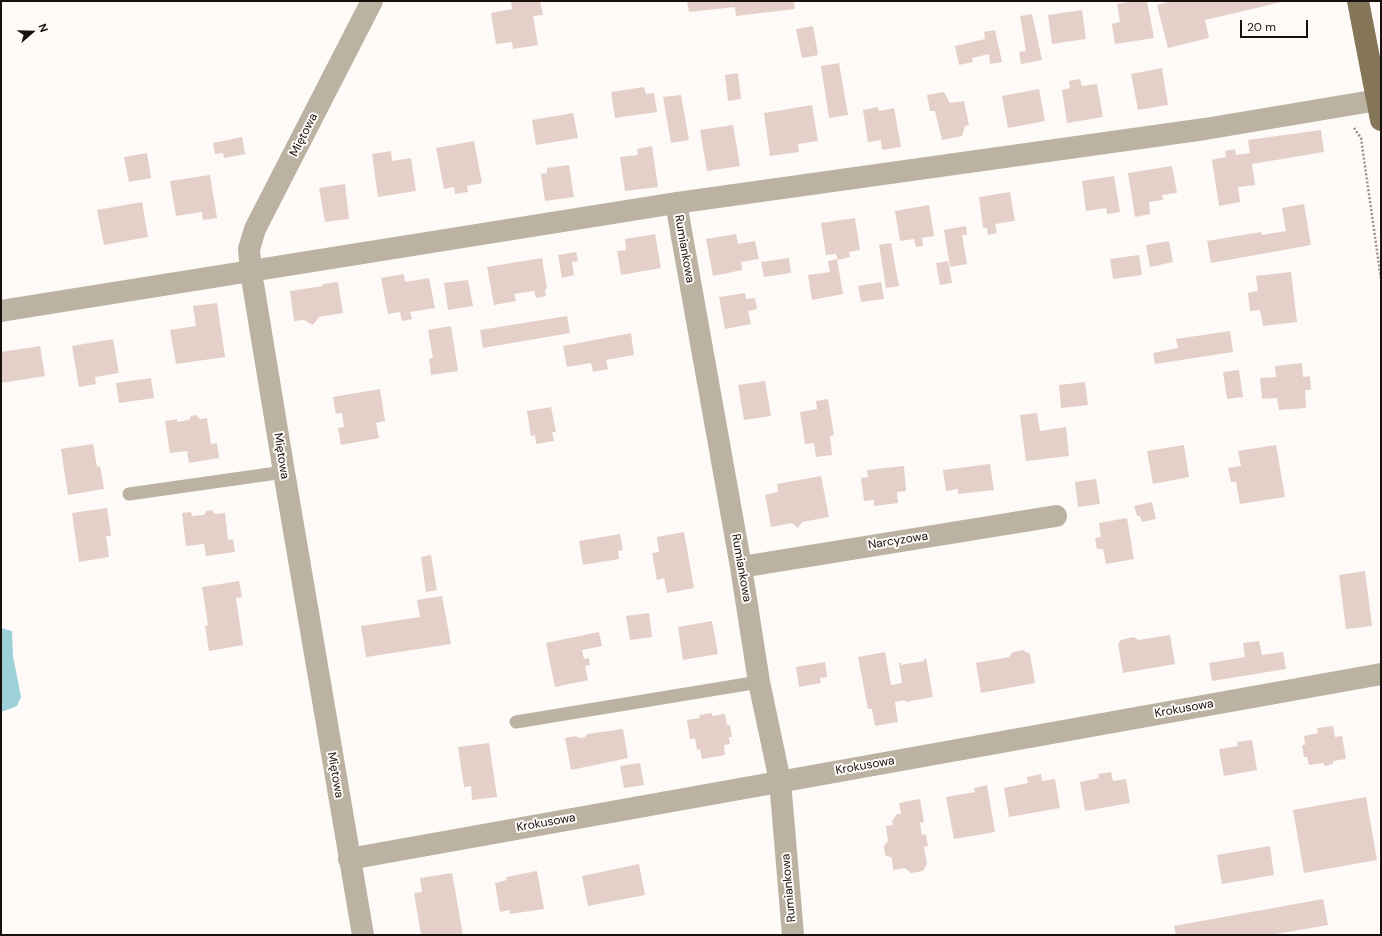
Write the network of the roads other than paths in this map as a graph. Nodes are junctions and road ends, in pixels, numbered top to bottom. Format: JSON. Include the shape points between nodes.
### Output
{"nodes":[{"id":1,"x":372,"y":1,"type":"edge"},
{"id":2,"x":1358,"y":1,"type":"edge"},
{"id":3,"x":1379,"y":110,"type":"edge"},
{"id":4,"x":676,"y":203,"type":"junction"},
{"id":5,"x":251,"y":272,"type":"junction"},
{"id":6,"x":1,"y":311,"type":"edge"},
{"id":7,"x":284,"y":472,"type":"junction"},
{"id":8,"x":129,"y":494,"type":"dead end"},
{"id":9,"x":1056,"y":516,"type":"dead end"},
{"id":10,"x":741,"y":567,"type":"junction"},
{"id":11,"x":1381,"y":674,"type":"edge"},
{"id":12,"x":759,"y":682,"type":"junction"},
{"id":13,"x":516,"y":722,"type":"dead end"},
{"id":14,"x":780,"y":781,"type":"junction"},
{"id":15,"x":349,"y":859,"type":"junction"},
{"id":16,"x":363,"y":935,"type":"edge"},
{"id":17,"x":793,"y":935,"type":"edge"}],
"edges":[{"from":1,"to":5,"type":"street","name":"Miętowa","via":[[255,229],[249,249]]},
{"from":2,"to":3,"type":"main road"},
{"from":3,"to":4,"type":"street","via":[[1205,129]]},
{"from":4,"to":5,"type":"street"},
{"from":4,"to":10,"type":"street","name":"Rumiankowa"},
{"from":5,"to":6,"type":"street"},
{"from":5,"to":7,"type":"street","name":"Miętowa"},
{"from":7,"to":8,"type":"lane"},
{"from":7,"to":15,"type":"street","name":"Miętowa"},
{"from":9,"to":10,"type":"street","name":"Narcyzowa"},
{"from":10,"to":12,"type":"street","name":"Rumiankowa"},
{"from":11,"to":14,"type":"street","name":"Krokusowa"},
{"from":12,"to":13,"type":"lane"},
{"from":12,"to":14,"type":"street","name":"Rumiankowa"},
{"from":14,"to":15,"type":"street","name":"Krokusowa"},
{"from":14,"to":17,"type":"street","name":"Rumiankowa"},
{"from":15,"to":16,"type":"street","name":"Miętowa"}]}
